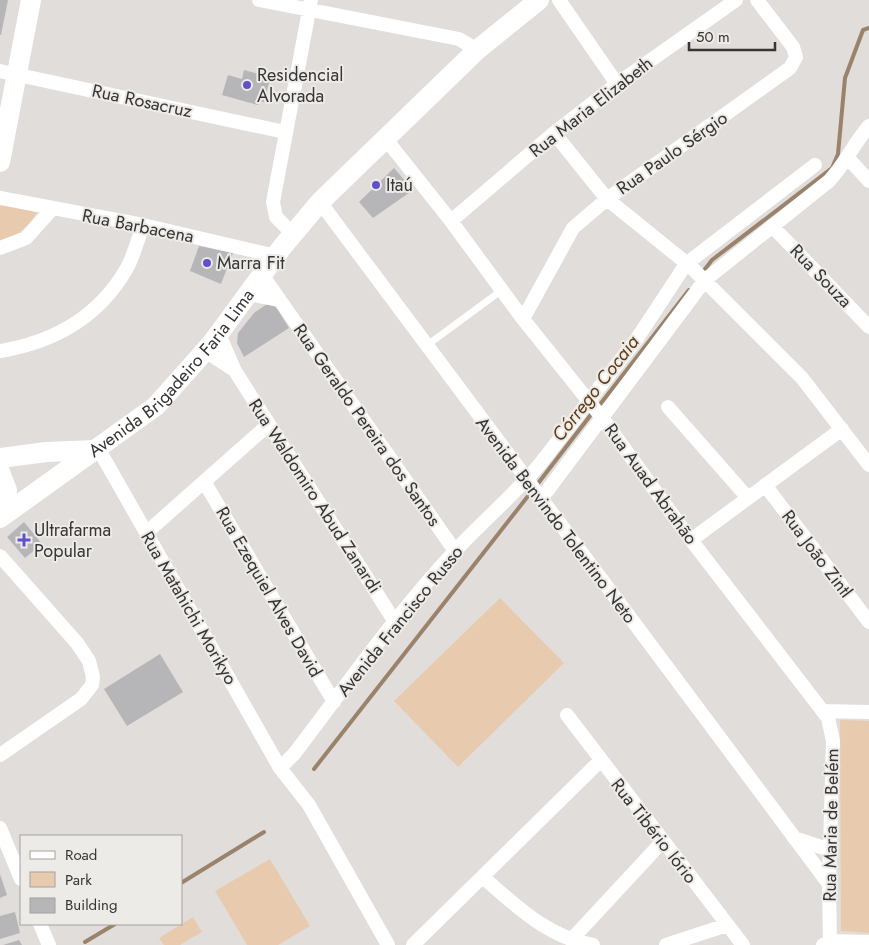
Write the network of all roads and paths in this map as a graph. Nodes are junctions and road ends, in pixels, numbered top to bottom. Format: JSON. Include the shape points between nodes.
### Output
{"nodes":[{"id":1,"x":32,"y":0,"type":"edge"},
{"id":2,"x":259,"y":0,"type":"edge"},
{"id":3,"x":539,"y":0,"type":"edge"},
{"id":4,"x":559,"y":0,"type":"edge"},
{"id":5,"x":736,"y":0,"type":"edge"},
{"id":6,"x":757,"y":0,"type":"edge"},
{"id":7,"x":310,"y":5,"type":"edge"},
{"id":8,"x":477,"y":50,"type":"junction"},
{"id":9,"x":8,"y":73,"type":"edge"},
{"id":10,"x":617,"y":84,"type":"junction"},
{"id":11,"x":869,"y":126,"type":"edge"},
{"id":12,"x":285,"y":132,"type":"junction"},
{"id":13,"x":554,"y":132,"type":"junction"},
{"id":14,"x":385,"y":138,"type":"junction"},
{"id":15,"x":847,"y":157,"type":"junction"},
{"id":16,"x":0,"y":162,"type":"edge"},
{"id":17,"x":815,"y":165,"type":"dead end"},
{"id":18,"x":869,"y":181,"type":"edge"},
{"id":19,"x":0,"y":198,"type":"edge"},
{"id":20,"x":607,"y":199,"type":"junction"},
{"id":21,"x":320,"y":202,"type":"junction"},
{"id":22,"x":52,"y":209,"type":"junction"},
{"id":23,"x":451,"y":221,"type":"junction"},
{"id":24,"x":143,"y":225,"type":"junction"},
{"id":25,"x":772,"y":226,"type":"junction"},
{"id":26,"x":293,"y":234,"type":"junction"},
{"id":27,"x":0,"y":248,"type":"edge"},
{"id":28,"x":276,"y":256,"type":"junction"},
{"id":29,"x":688,"y":265,"type":"junction"},
{"id":30,"x":262,"y":276,"type":"junction"},
{"id":31,"x":703,"y":278,"type":"junction"},
{"id":32,"x":502,"y":290,"type":"junction"},
{"id":33,"x":248,"y":294,"type":"junction"},
{"id":34,"x":279,"y":300,"type":"junction"},
{"id":35,"x":523,"y":319,"type":"junction"},
{"id":36,"x":869,"y":327,"type":"edge"},
{"id":37,"x":219,"y":334,"type":"junction"},
{"id":38,"x":426,"y":346,"type":"junction"},
{"id":39,"x":0,"y":351,"type":"edge"},
{"id":40,"x":205,"y":351,"type":"junction"},
{"id":41,"x":235,"y":370,"type":"junction"},
{"id":42,"x":668,"y":407,"type":"dead end"},
{"id":43,"x":596,"y":409,"type":"junction"},
{"id":44,"x":268,"y":425,"type":"junction"},
{"id":45,"x":842,"y":429,"type":"junction"},
{"id":46,"x":96,"y":449,"type":"junction"},
{"id":47,"x":0,"y":458,"type":"edge"},
{"id":48,"x":869,"y":465,"type":"edge"},
{"id":49,"x":0,"y":472,"type":"edge"},
{"id":50,"x":528,"y":482,"type":"junction"},
{"id":51,"x":205,"y":483,"type":"junction"},
{"id":52,"x":765,"y":485,"type":"junction"},
{"id":53,"x":539,"y":497,"type":"junction"},
{"id":54,"x":748,"y":498,"type":"junction"},
{"id":55,"x":3,"y":516,"type":"edge"},
{"id":56,"x":146,"y":533,"type":"junction"},
{"id":57,"x":691,"y":540,"type":"junction"},
{"id":58,"x":455,"y":551,"type":"junction"},
{"id":59,"x":0,"y":556,"type":"edge"},
{"id":60,"x":395,"y":622,"type":"junction"},
{"id":61,"x":869,"y":622,"type":"edge"},
{"id":62,"x":334,"y":702,"type":"junction"},
{"id":63,"x":824,"y":711,"type":"junction"},
{"id":64,"x":869,"y":712,"type":"edge"},
{"id":65,"x":567,"y":715,"type":"dead end"},
{"id":66,"x":0,"y":755,"type":"edge"},
{"id":67,"x":601,"y":760,"type":"junction"},
{"id":68,"x":283,"y":773,"type":"junction"},
{"id":69,"x":0,"y":828,"type":"edge"},
{"id":70,"x":794,"y":838,"type":"junction"},
{"id":71,"x":662,"y":841,"type":"junction"},
{"id":72,"x":830,"y":850,"type":"junction"},
{"id":73,"x":20,"y":877,"type":"edge"},
{"id":74,"x":484,"y":878,"type":"junction"},
{"id":75,"x":829,"y":884,"type":"junction"},
{"id":76,"x":40,"y":925,"type":"edge"},
{"id":77,"x":727,"y":925,"type":"junction"},
{"id":78,"x":571,"y":940,"type":"junction"},
{"id":79,"x":869,"y":942,"type":"edge"},
{"id":80,"x":828,"y":944,"type":"edge"},
{"id":81,"x":49,"y":945,"type":"edge"},
{"id":82,"x":388,"y":945,"type":"edge"},
{"id":83,"x":413,"y":945,"type":"edge"},
{"id":84,"x":593,"y":945,"type":"edge"},
{"id":85,"x":666,"y":945,"type":"edge"},
{"id":86,"x":743,"y":945,"type":"edge"}],
"edges":[{"from":1,"to":9,"type":"main road"},
{"from":2,"to":7,"type":"street"},
{"from":3,"to":8,"type":"main road","name":"Avenida Brigadeiro Faria Lima"},
{"from":4,"to":10,"type":"street"},
{"from":5,"to":10,"type":"street","name":"Rua Maria Elizabeth"},
{"from":6,"to":20,"type":"street","name":"Rua Paulo Sérgio","via":[[793,47],[796,57],[790,68]]},
{"from":7,"to":8,"type":"street","via":[[459,40]]},
{"from":7,"to":12,"type":"street"},
{"from":8,"to":14,"type":"main road","name":"Avenida Brigadeiro Faria Lima"},
{"from":9,"to":12,"type":"street","name":"Rua Rosacruz"},
{"from":9,"to":16,"type":"main road"},
{"from":10,"to":13,"type":"street","name":"Rua Maria Elizabeth"},
{"from":11,"to":15,"type":"street"},
{"from":12,"to":26,"type":"street","via":[[273,210]]},
{"from":13,"to":20,"type":"street"},
{"from":13,"to":23,"type":"street","name":"Rua Maria Elizabeth"},
{"from":14,"to":21,"type":"main road","name":"Avenida Brigadeiro Faria Lima"},
{"from":14,"to":23,"type":"street","name":"Rua Auad Abrahão"},
{"from":15,"to":18,"type":"street"},
{"from":15,"to":25,"type":"street","via":[[829,181]]},
{"from":17,"to":29,"type":"street"},
{"from":19,"to":22,"type":"street","name":"Rua Barbacena"},
{"from":20,"to":29,"type":"street"},
{"from":20,"to":35,"type":"street","name":"Rua Paulo Sérgio","via":[[568,234]]},
{"from":21,"to":26,"type":"main road","name":"Avenida Brigadeiro Faria Lima"},
{"from":21,"to":38,"type":"street","name":"Avenida Benvindo Tolentino Neto"},
{"from":22,"to":24,"type":"street","name":"Rua Barbacena"},
{"from":22,"to":27,"type":"street","via":[[26,238]]},
{"from":23,"to":32,"type":"street","name":"Rua Auad Abrahão"},
{"from":24,"to":28,"type":"street","name":"Rua Barbacena"},
{"from":24,"to":39,"type":"street","via":[[128,266],[95,310],[70,329],[20,348]]},
{"from":25,"to":31,"type":"street"},
{"from":25,"to":36,"type":"street","name":"Rua Souza"},
{"from":26,"to":28,"type":"main road","name":"Avenida Brigadeiro Faria Lima"},
{"from":28,"to":30,"type":"main road","name":"Avenida Brigadeiro Faria Lima"},
{"from":29,"to":31,"type":"street"},
{"from":29,"to":43,"type":"street","via":[[636,340]]},
{"from":30,"to":33,"type":"main road","name":"Avenida Brigadeiro Faria Lima"},
{"from":30,"to":34,"type":"street","name":"Rua Geraldo Pereira dos Santos"},
{"from":31,"to":43,"type":"street"},
{"from":31,"to":45,"type":"street","via":[[802,378]]},
{"from":32,"to":35,"type":"street","name":"Rua Auad Abrahão"},
{"from":32,"to":38,"type":"lane"},
{"from":33,"to":34,"type":"street"},
{"from":33,"to":37,"type":"main road","name":"Avenida Brigadeiro Faria Lima"},
{"from":34,"to":58,"type":"street","name":"Rua Geraldo Pereira dos Santos"},
{"from":35,"to":43,"type":"street","name":"Rua Auad Abrahão"},
{"from":37,"to":40,"type":"main road","name":"Avenida Brigadeiro Faria Lima"},
{"from":37,"to":41,"type":"street","name":"Rua Waldomiro Abud Zanardi"},
{"from":38,"to":50,"type":"street","name":"Avenida Benvindo Tolentino Neto"},
{"from":40,"to":41,"type":"street","name":"Rua Waldomiro Abud Zanardi"},
{"from":40,"to":46,"type":"main road","name":"Avenida Brigadeiro Faria Lima","via":[[156,406]]},
{"from":41,"to":44,"type":"street","name":"Rua Waldomiro Abud Zanardi"},
{"from":42,"to":54,"type":"street"},
{"from":43,"to":50,"type":"street","name":"Avenida Francisco Russo"},
{"from":43,"to":53,"type":"street"},
{"from":43,"to":57,"type":"street","name":"Rua Auad Abrahão"},
{"from":44,"to":51,"type":"street"},
{"from":44,"to":60,"type":"street","name":"Rua Waldomiro Abud Zanardi"},
{"from":45,"to":48,"type":"street"},
{"from":45,"to":52,"type":"street"},
{"from":46,"to":47,"type":"main road"},
{"from":46,"to":55,"type":"main road","name":"Avenida Brigadeiro Faria Lima"},
{"from":46,"to":56,"type":"street","name":"Rua Matahichi Morikyo"},
{"from":49,"to":55,"type":"main road","via":[[7,490]]},
{"from":50,"to":53,"type":"street","name":"Avenida Benvindo Tolentino Neto"},
{"from":50,"to":58,"type":"street","name":"Avenida Francisco Russo"},
{"from":51,"to":56,"type":"street"},
{"from":51,"to":62,"type":"street","name":"Rua Ezequiel Alves David"},
{"from":52,"to":54,"type":"street"},
{"from":52,"to":61,"type":"street","name":"Rua João Zintl"},
{"from":53,"to":70,"type":"street","name":"Avenida Benvindo Tolentino Neto"},
{"from":54,"to":57,"type":"street"},
{"from":56,"to":68,"type":"street","name":"Rua Matahichi Morikyo"},
{"from":57,"to":63,"type":"street","name":"Rua Auad Abrahão"},
{"from":58,"to":60,"type":"street","name":"Avenida Francisco Russo"},
{"from":59,"to":66,"type":"street","via":[[77,644],[89,661],[93,677],[92,685],[81,699]]},
{"from":60,"to":62,"type":"street","name":"Avenida Francisco Russo"},
{"from":62,"to":68,"type":"street","name":"Avenida Francisco Russo"},
{"from":63,"to":64,"type":"street"},
{"from":63,"to":72,"type":"street","name":"Rua Maria de Belém","via":[[833,733]]},
{"from":65,"to":67,"type":"street","name":"Rua Tibério Iório"},
{"from":67,"to":71,"type":"street","name":"Rua Tibério Iório"},
{"from":67,"to":74,"type":"street"},
{"from":68,"to":82,"type":"street","name":"Rua Matahichi Morikyo","via":[[308,804]]},
{"from":69,"to":73,"type":"street"},
{"from":70,"to":72,"type":"street"},
{"from":70,"to":75,"type":"street","name":"Avenida Benvindo Tolentino Neto"},
{"from":71,"to":77,"type":"street","name":"Rua Tibério Iório"},
{"from":71,"to":78,"type":"street"},
{"from":72,"to":75,"type":"street","name":"Rua Maria de Belém"},
{"from":74,"to":78,"type":"street","via":[[546,928]]},
{"from":74,"to":83,"type":"street"},
{"from":75,"to":80,"type":"street","name":"Rua Maria de Belém"},
{"from":76,"to":81,"type":"street"},
{"from":77,"to":85,"type":"street"},
{"from":77,"to":86,"type":"street","name":"Rua Tibério Iório"},
{"from":78,"to":84,"type":"street"},
{"from":79,"to":80,"type":"street"}]}
